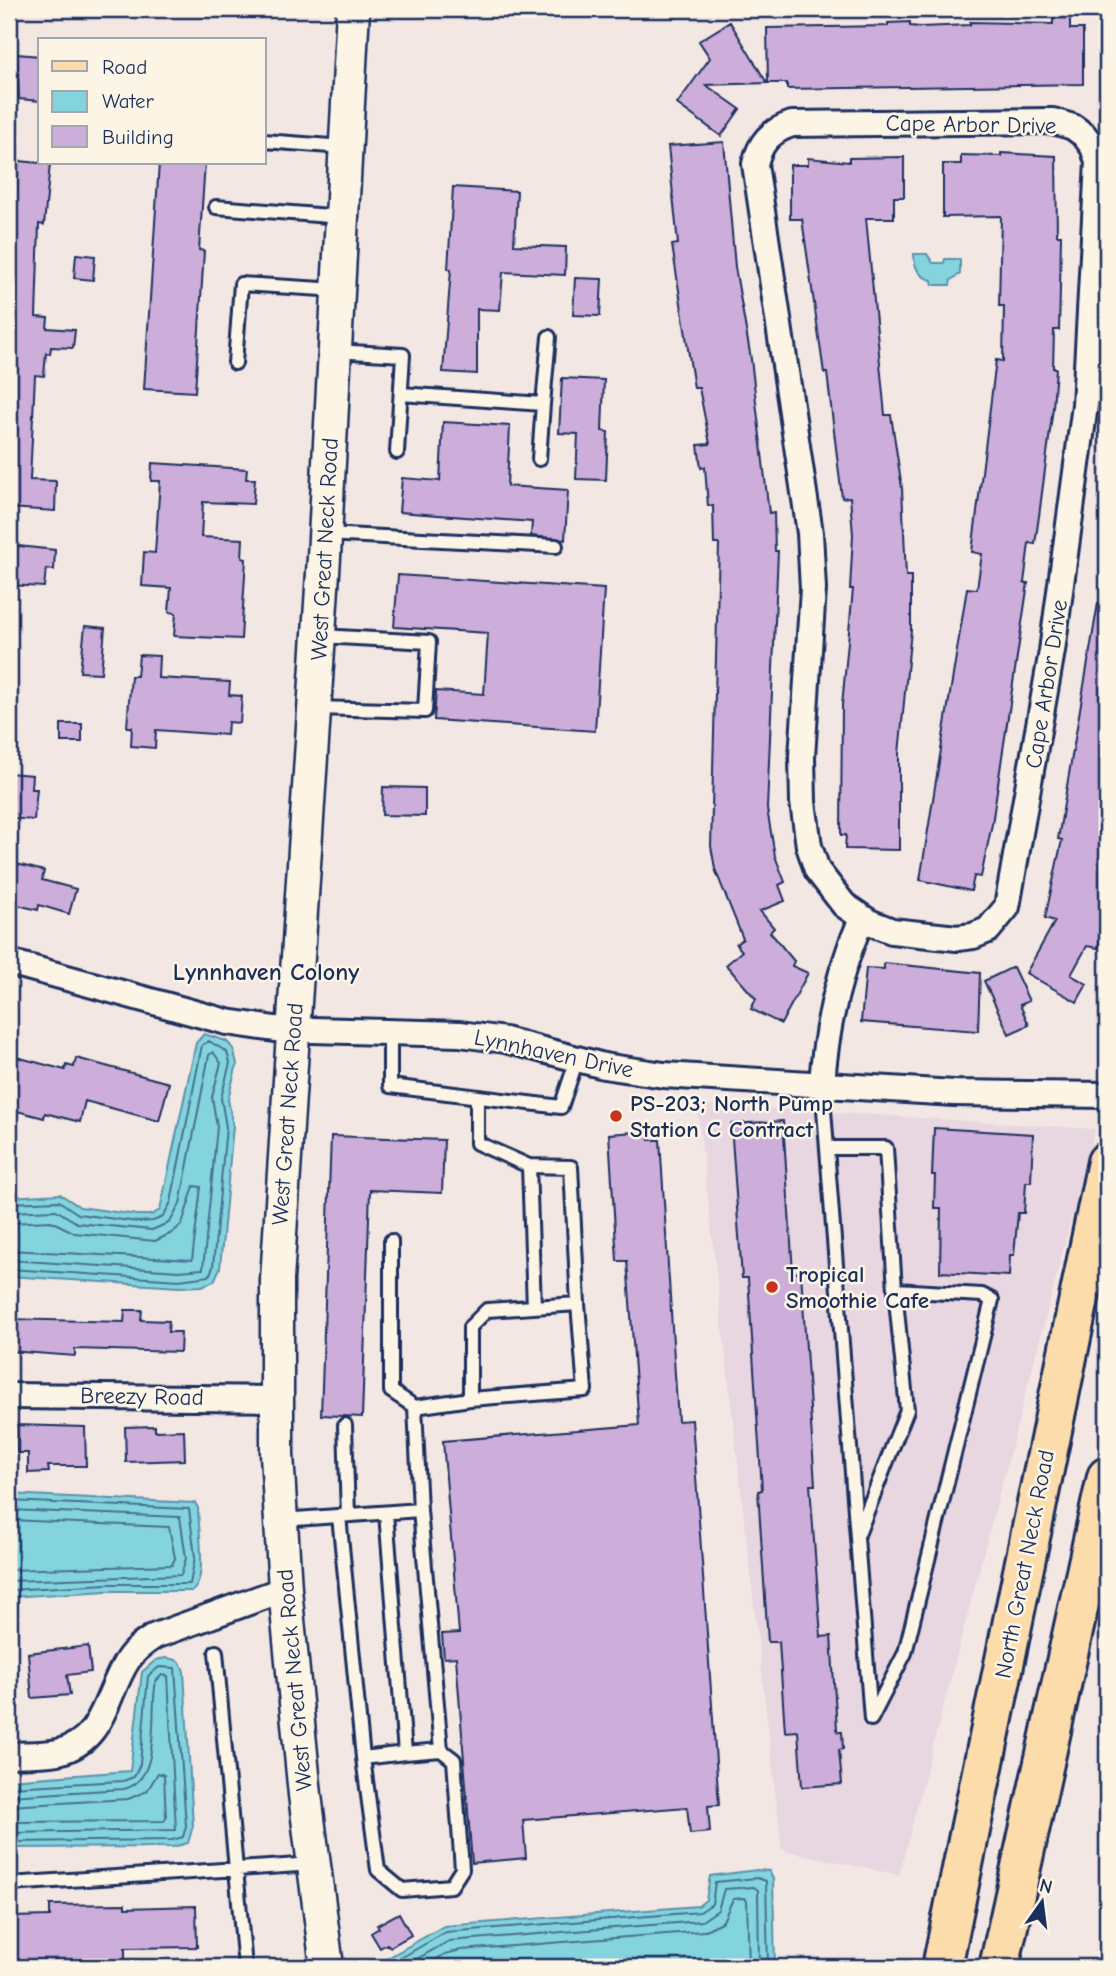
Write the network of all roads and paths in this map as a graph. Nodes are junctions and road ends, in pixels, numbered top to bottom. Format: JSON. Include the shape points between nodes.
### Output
{"nodes":[{"id":1,"x":353,"y":9,"type":"edge"},
{"id":2,"x":266,"y":141,"type":"edge"},
{"id":3,"x":346,"y":147,"type":"junction"},
{"id":4,"x":216,"y":207,"type":"dead end"},
{"id":5,"x":342,"y":217,"type":"junction"},
{"id":6,"x":338,"y":290,"type":"junction"},
{"id":7,"x":549,"y":337,"type":"dead end"},
{"id":8,"x":335,"y":351,"type":"junction"},
{"id":9,"x":235,"y":363,"type":"dead end"},
{"id":10,"x":401,"y":394,"type":"junction"},
{"id":11,"x":543,"y":404,"type":"junction"},
{"id":12,"x":397,"y":452,"type":"dead end"},
{"id":13,"x":539,"y":459,"type":"dead end"},
{"id":14,"x":325,"y":534,"type":"junction"},
{"id":15,"x":555,"y":546,"type":"dead end"},
{"id":16,"x":319,"y":636,"type":"junction"},
{"id":17,"x":315,"y":708,"type":"junction"},
{"id":18,"x":862,"y":918,"type":"junction"},
{"id":19,"x":9,"y":962,"type":"edge"},
{"id":20,"x":292,"y":1030,"type":"junction"},
{"id":21,"x":390,"y":1030,"type":"junction"},
{"id":22,"x":577,"y":1059,"type":"junction"},
{"id":23,"x":822,"y":1084,"type":"junction"},
{"id":24,"x":1107,"y":1095,"type":"edge"},
{"id":25,"x":477,"y":1097,"type":"junction"},
{"id":26,"x":827,"y":1148,"type":"junction"},
{"id":27,"x":1107,"y":1162,"type":"edge"},
{"id":28,"x":529,"y":1166,"type":"junction"},
{"id":29,"x":391,"y":1241,"type":"dead end"},
{"id":30,"x":895,"y":1290,"type":"junction"},
{"id":31,"x":578,"y":1304,"type":"junction"},
{"id":32,"x":534,"y":1307,"type":"junction"},
{"id":33,"x":9,"y":1396,"type":"edge"},
{"id":34,"x":275,"y":1399,"type":"junction"},
{"id":35,"x":470,"y":1399,"type":"junction"},
{"id":36,"x":415,"y":1407,"type":"junction"},
{"id":37,"x":345,"y":1425,"type":"dead end"},
{"id":38,"x":1107,"y":1477,"type":"edge"},
{"id":39,"x":420,"y":1510,"type":"junction"},
{"id":40,"x":386,"y":1513,"type":"junction"},
{"id":41,"x":343,"y":1516,"type":"junction"},
{"id":42,"x":281,"y":1520,"type":"junction"},
{"id":43,"x":857,"y":1538,"type":"junction"},
{"id":44,"x":285,"y":1589,"type":"junction"},
{"id":45,"x":216,"y":1652,"type":"dead end"},
{"id":46,"x":441,"y":1750,"type":"junction"},
{"id":47,"x":405,"y":1753,"type":"junction"},
{"id":48,"x":9,"y":1755,"type":"edge"},
{"id":49,"x":363,"y":1758,"type":"junction"},
{"id":50,"x":314,"y":1864,"type":"junction"},
{"id":51,"x":235,"y":1869,"type":"junction"},
{"id":52,"x":9,"y":1884,"type":"edge"},
{"id":53,"x":245,"y":1967,"type":"edge"},
{"id":54,"x":327,"y":1967,"type":"edge"},
{"id":55,"x":942,"y":1967,"type":"edge"},
{"id":56,"x":999,"y":1967,"type":"edge"}],
"edges":[{"from":1,"to":3,"type":"street","name":"West Great Neck Road"},
{"from":2,"to":3,"type":"lane"},
{"from":3,"to":5,"type":"street","name":"West Great Neck Road"},
{"from":4,"to":5,"type":"lane"},
{"from":5,"to":6,"type":"street","name":"West Great Neck Road"},
{"from":6,"to":8,"type":"street","name":"West Great Neck Road"},
{"from":6,"to":9,"type":"lane","via":[[241,284]]},
{"from":7,"to":11,"type":"lane"},
{"from":8,"to":10,"type":"lane","via":[[403,355]]},
{"from":8,"to":14,"type":"street","name":"West Great Neck Road"},
{"from":10,"to":11,"type":"lane"},
{"from":10,"to":12,"type":"lane"},
{"from":11,"to":13,"type":"lane"},
{"from":14,"to":15,"type":"lane"},
{"from":14,"to":16,"type":"street","name":"West Great Neck Road"},
{"from":16,"to":17,"type":"street","name":"West Great Neck Road"},
{"from":16,"to":17,"type":"lane","via":[[429,642],[425,711]]},
{"from":17,"to":20,"type":"street","name":"West Great Neck Road"},
{"from":18,"to":18,"type":"street","name":"Cape Arbor Drive","via":[[892,931],[957,938],[988,930],[1007,907],[1078,477],[1096,251],[1098,162],[1093,147],[1073,127],[1054,121],[792,124],[768,136],[755,164],[810,533],[813,589],[802,757],[809,846],[830,891]]},
{"from":18,"to":23,"type":"street","via":[[832,998]]},
{"from":19,"to":20,"type":"street","name":"Lynnhaven Drive","via":[[227,1022]]},
{"from":20,"to":21,"type":"street","name":"Lynnhaven Drive"},
{"from":20,"to":34,"type":"street","name":"West Great Neck Road"},
{"from":21,"to":22,"type":"street","name":"Lynnhaven Drive","via":[[505,1040]]},
{"from":21,"to":25,"type":"lane","via":[[390,1086]]},
{"from":22,"to":23,"type":"street","name":"Lynnhaven Drive","via":[[664,1075]]},
{"from":22,"to":25,"type":"lane","via":[[561,1107]]},
{"from":23,"to":24,"type":"street","name":"Lynnhaven Drive","via":[[1026,1096]]},
{"from":23,"to":26,"type":"lane"},
{"from":25,"to":28,"type":"lane","via":[[477,1143]]},
{"from":26,"to":30,"type":"lane","via":[[886,1148]]},
{"from":26,"to":43,"type":"lane"},
{"from":27,"to":55,"type":"main road","name":"North Great Neck Road"},
{"from":28,"to":31,"type":"lane","via":[[571,1167]]},
{"from":28,"to":32,"type":"lane"},
{"from":29,"to":36,"type":"lane","via":[[391,1391]]},
{"from":30,"to":43,"type":"lane","via":[[907,1410]]},
{"from":30,"to":43,"type":"lane","via":[[982,1295],[992,1300],[905,1653],[871,1719]]},
{"from":31,"to":32,"type":"lane"},
{"from":31,"to":35,"type":"lane","via":[[585,1390]]},
{"from":32,"to":35,"type":"lane","via":[[487,1310],[470,1327]]},
{"from":33,"to":34,"type":"street","name":"Breezy Road"},
{"from":34,"to":42,"type":"street","name":"West Great Neck Road"},
{"from":35,"to":36,"type":"lane"},
{"from":36,"to":39,"type":"lane"},
{"from":37,"to":41,"type":"lane"},
{"from":38,"to":56,"type":"main road"},
{"from":39,"to":40,"type":"lane"},
{"from":39,"to":46,"type":"lane"},
{"from":40,"to":41,"type":"lane"},
{"from":40,"to":47,"type":"lane"},
{"from":41,"to":42,"type":"lane"},
{"from":41,"to":49,"type":"lane"},
{"from":42,"to":44,"type":"street","name":"West Great Neck Road"},
{"from":44,"to":48,"type":"street","via":[[155,1636],[127,1662],[90,1735],[56,1752]]},
{"from":44,"to":50,"type":"street","name":"West Great Neck Road"},
{"from":45,"to":51,"type":"lane"},
{"from":46,"to":47,"type":"lane"},
{"from":46,"to":49,"type":"lane","via":[[454,1760],[462,1869],[451,1886],[402,1890],[378,1870]]},
{"from":47,"to":49,"type":"lane"},
{"from":50,"to":51,"type":"lane"},
{"from":50,"to":54,"type":"street","name":"West Great Neck Road"},
{"from":51,"to":52,"type":"lane"},
{"from":51,"to":53,"type":"lane"}]}
